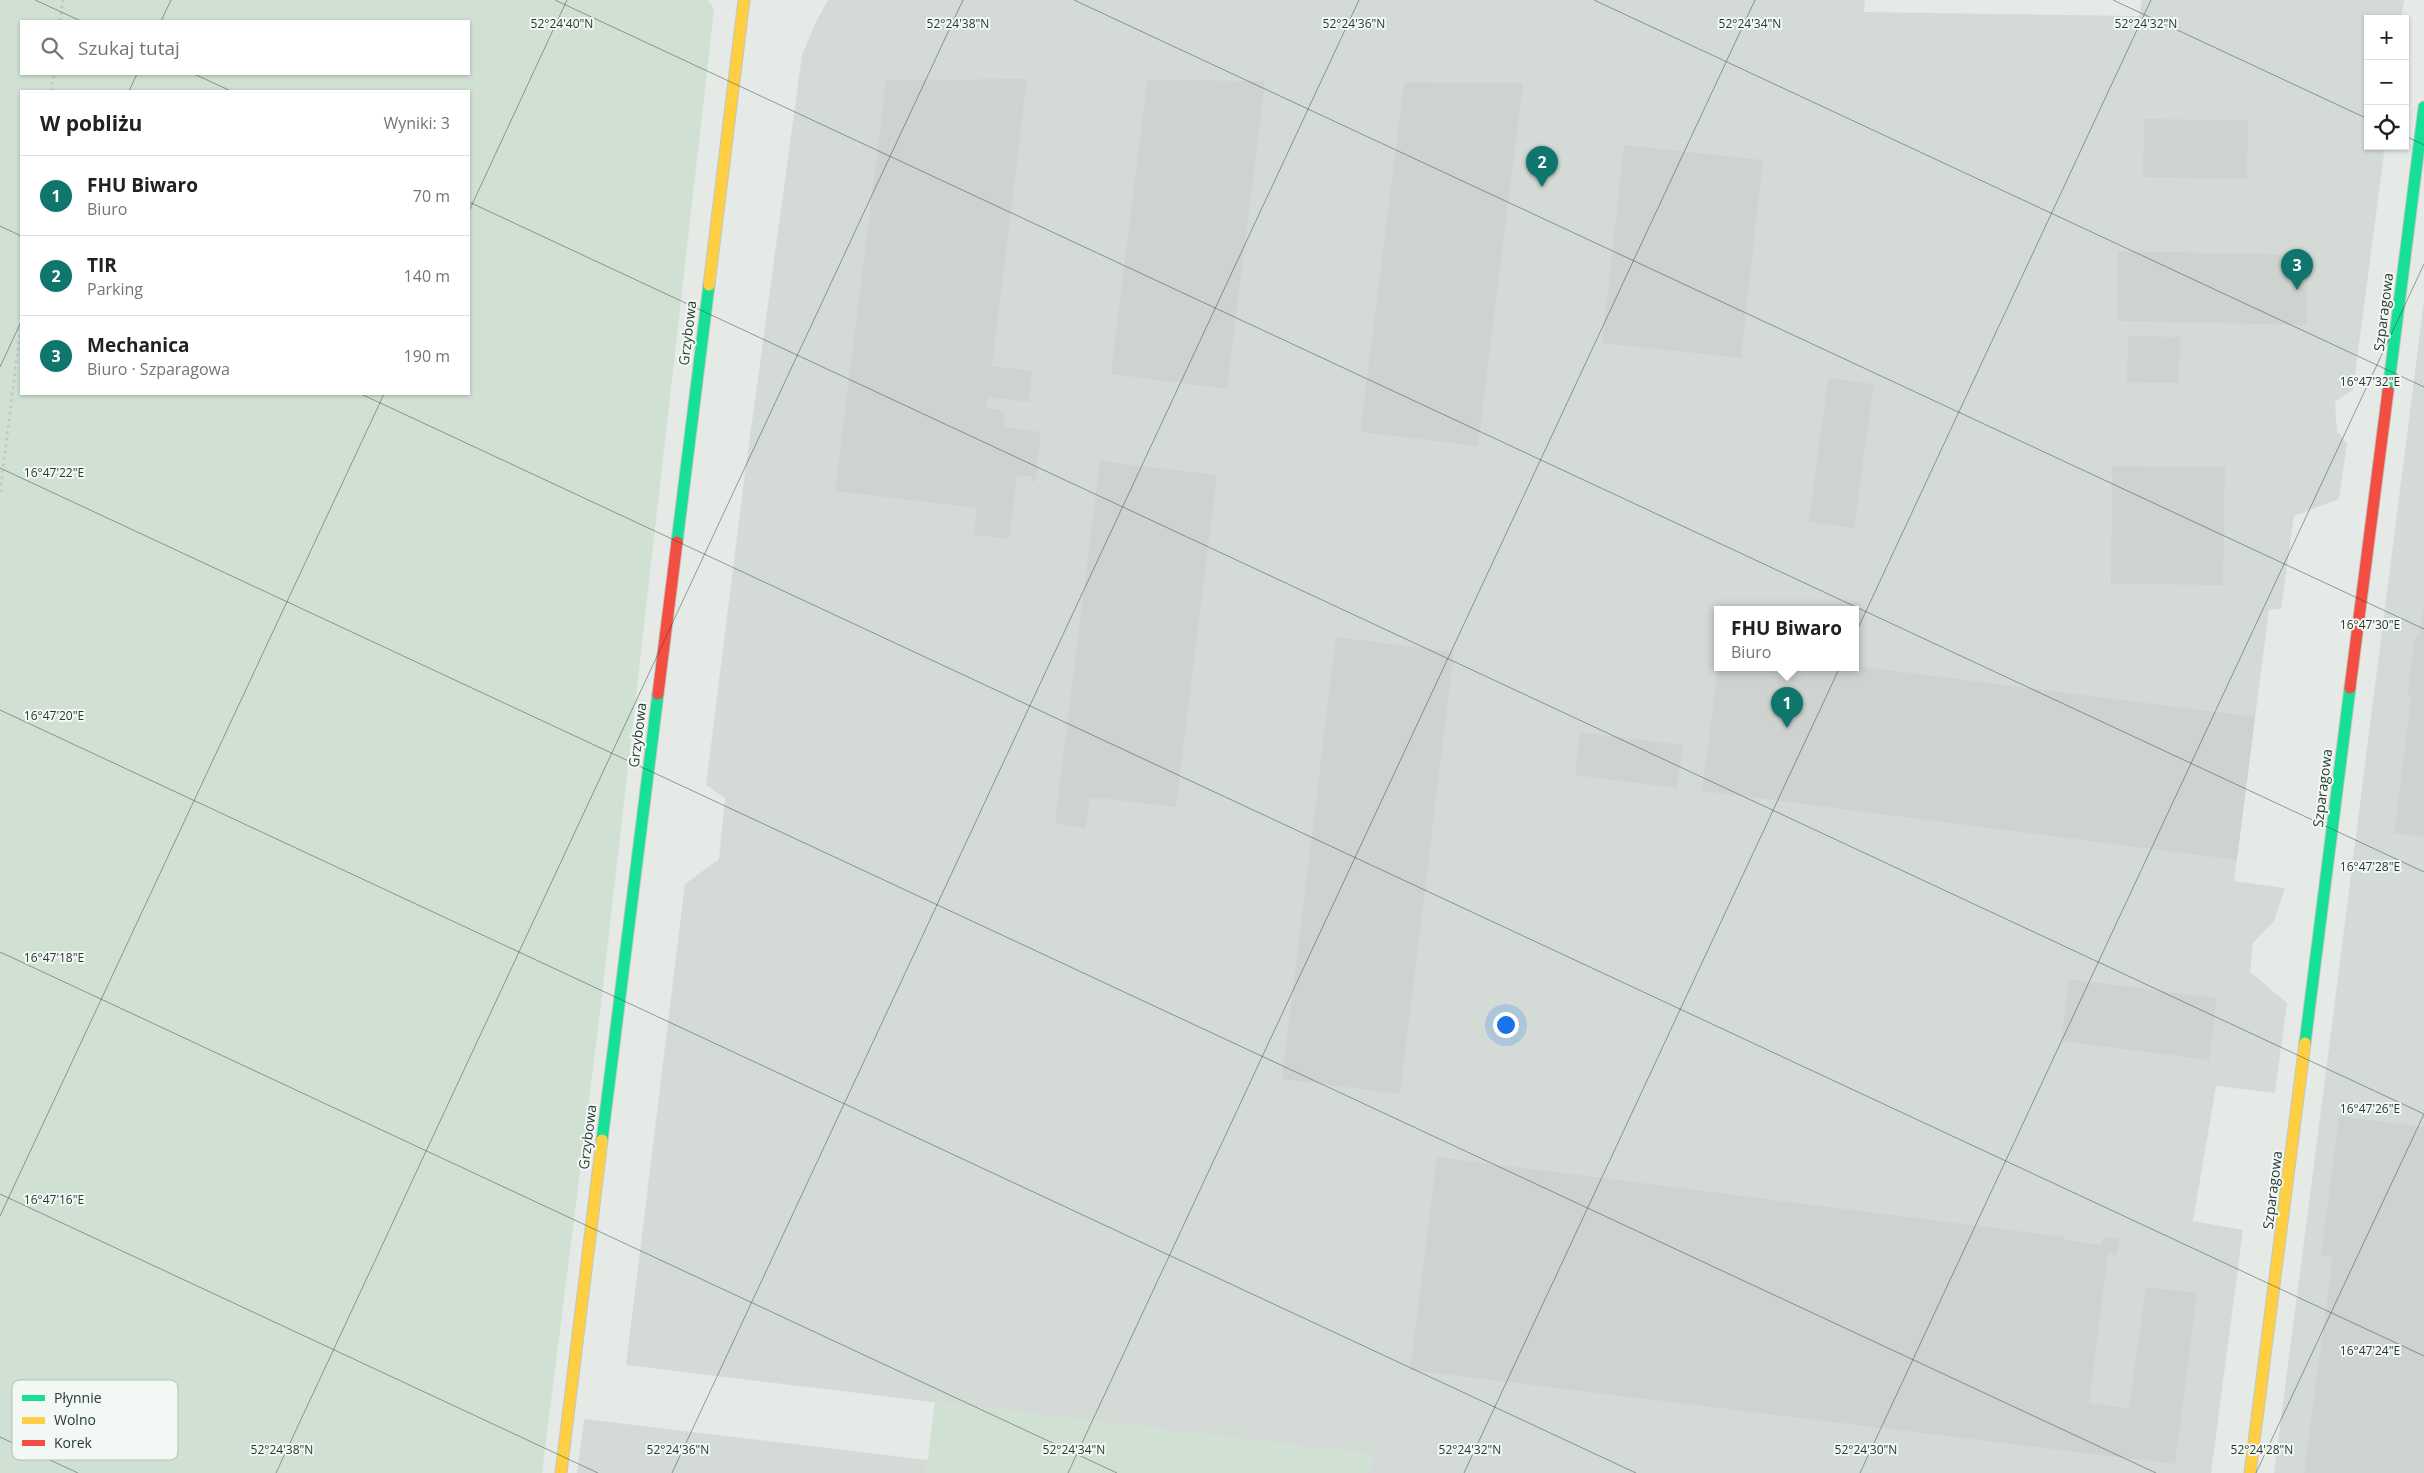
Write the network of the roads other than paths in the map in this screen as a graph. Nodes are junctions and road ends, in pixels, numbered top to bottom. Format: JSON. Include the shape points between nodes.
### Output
{"nodes":[{"id":1,"x":744,"y":0,"type":"edge"},
{"id":2,"x":2424,"y":107,"type":"edge"},
{"id":3,"x":560,"y":1473,"type":"edge"},
{"id":4,"x":2250,"y":1473,"type":"edge"}],
"edges":[{"from":1,"to":3,"type":"street","name":"Grzybowa"},
{"from":2,"to":4,"type":"street","name":"Szparagowa"}]}
